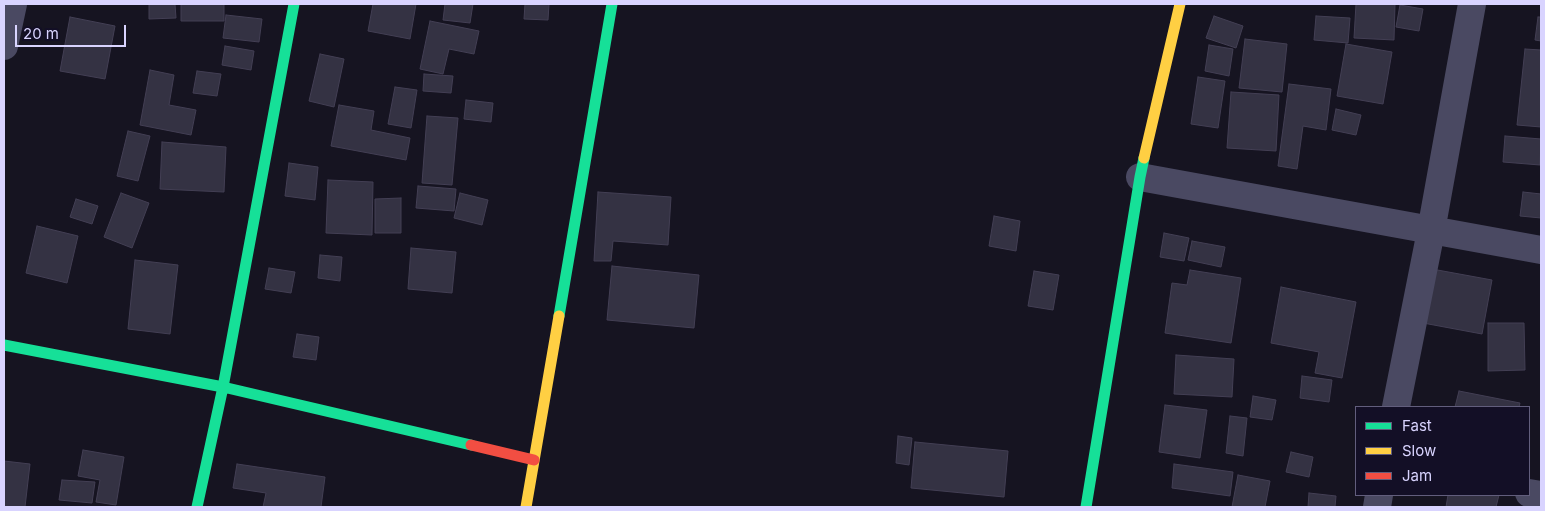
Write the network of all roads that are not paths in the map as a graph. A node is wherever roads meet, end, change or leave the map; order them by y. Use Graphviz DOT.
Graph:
graph roads {
  1 [pos="13,4"];
  2 [pos="294,4"];
  3 [pos="612,4"];
  4 [pos="1180,4"];
  5 [pos="1472,4"];
  6 [pos="4,46"];
  7 [pos="1140,177"];
  8 [pos="1431,231"];
  9 [pos="1541,250"];
  10 [pos="4,345"];
  11 [pos="223,387"];
  12 [pos="1396,406"];
  13 [pos="534,460"];
  14 [pos="198,507"];
  15 [pos="526,507"];
  16 [pos="1086,507"];
  1 -- 6 [label="street"];
  2 -- 11 [label="street"];
  3 -- 13 [label="street"];
  4 -- 7 [label="street"];
  5 -- 8 [label="street"];
  7 -- 8 [label="street"];
  7 -- 16 [label="street"];
  8 -- 9 [label="street"];
  8 -- 12 [label="street"];
  10 -- 11 [label="street"];
  11 -- 13 [label="street"];
  11 -- 14 [label="street"];
  13 -- 15 [label="street"];
}
